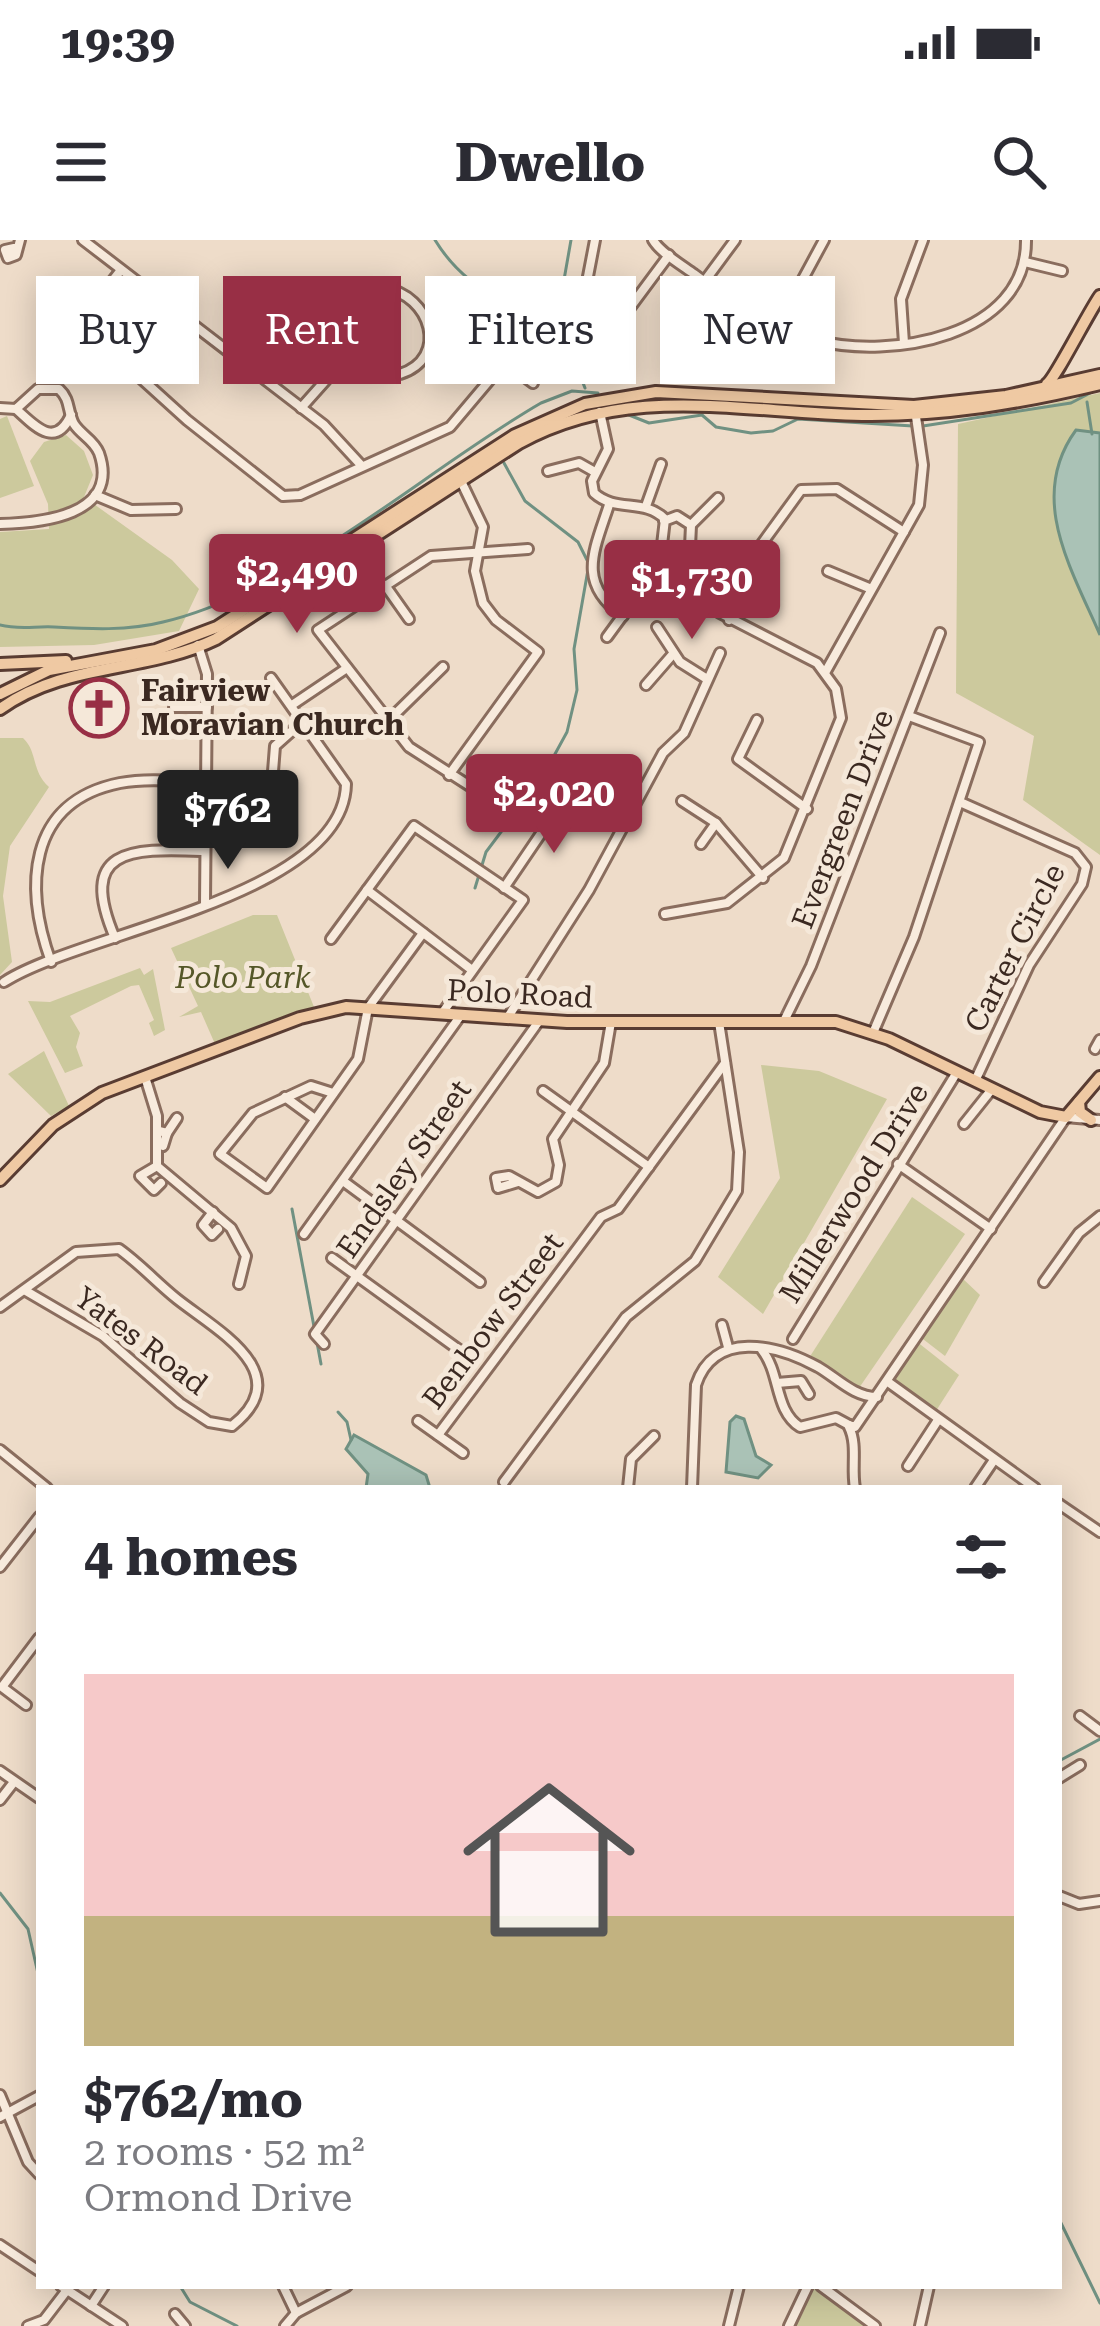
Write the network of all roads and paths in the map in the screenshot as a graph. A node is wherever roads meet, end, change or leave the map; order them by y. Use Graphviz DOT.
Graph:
graph roads {
  1 [pos="83,240"];
  2 [pos="595,240"];
  3 [pos="653,240"];
  4 [pos="735,240"];
  5 [pos="824,240"];
  6 [pos="923,240"];
  7 [pos="1027,240"];
  8 [pos="669,255"];
  9 [pos="1025,262"];
  10 [pos="121,271"];
  11 [pos="1062,271"];
  12 [pos="696,276"];
  13 [pos="708,276"];
  14 [pos="805,276"];
  15 [pos="401,295"];
  16 [pos="1100,300"];
  17 [pos="835,343"];
  18 [pos="904,343"];
  19 [pos="401,374"];
  20 [pos="1085,379"];
  21 [pos="1100,380"];
  22 [pos="322,384"];
  23 [pos="486,384"];
  24 [pos="1038,389"];
  25 [pos="598,406"];
  26 [pos="0,407"];
  27 [pos="301,408"];
  28 [pos="16,409"];
  29 [pos="915,410"];
  30 [pos="71,415"];
  31 [pos="360,464"];
  32 [pos="661,464"];
  33 [pos="548,471"];
  34 [pos="595,472"];
  35 [pos="459,478"];
  36 [pos="95,495"];
  37 [pos="718,498"];
  38 [pos="609,505"];
  39 [pos="646,506"];
  40 [pos="176,509"];
  41 [pos="664,521"];
  42 [pos="0,524"];
  43 [pos="692,526"];
  44 [pos="904,532"];
  45 [pos="528,549"];
  46 [pos="479,552"];
  47 [pos="828,571"];
  48 [pos="385,585"];
  49 [pos="869,588"];
  50 [pos="638,596"];
  51 [pos="720,613"];
  52 [pos="623,616"];
  53 [pos="409,619"];
  54 [pos="729,620"];
  55 [pos="657,627"];
  56 [pos="940,633"];
  57 [pos="607,638"];
  58 [pos="197,642"];
  59 [pos="720,653"];
  60 [pos="673,654"];
  61 [pos="94,660"];
  62 [pos="0,664"];
  63 [pos="443,667"];
  64 [pos="347,668"];
  65 [pos="826,671"];
  66 [pos="271,678"];
  67 [pos="706,679"];
  68 [pos="646,685"];
  69 [pos="0,694"];
  70 [pos="292,705"];
  71 [pos="174,707"];
  72 [pos="207,707"];
  73 [pos="0,709"];
  74 [pos="909,716"];
  75 [pos="757,720"];
  76 [pos="388,721"];
  77 [pos="302,722"];
  78 [pos="449,776"];
  79 [pos="204,782"];
  80 [pos="487,796"];
  81 [pos="271,797"];
  82 [pos="682,801"];
  83 [pos="960,802"];
  84 [pos="561,804"];
  85 [pos="808,809"];
  86 [pos="716,823"];
  87 [pos="701,844"];
  88 [pos="202,850"];
  89 [pos="763,878"];
  90 [pos="504,888"];
  91 [pos="367,890"];
  92 [pos="205,904"];
  93 [pos="665,914"];
  94 [pos="423,933"];
  95 [pos="115,938"];
  96 [pos="331,939"];
  97 [pos="51,962"];
  98 [pos="472,970"];
  99 [pos="4,982"];
  100 [pos="368,1008"];
  101 [pos="442,1014"];
  102 [pos="461,1015"];
  103 [pos="507,1018"];
  104 [pos="785,1019"];
  105 [pos="538,1021"];
  106 [pos="718,1021"];
  107 [pos="611,1022"];
  108 [pos="872,1033"];
  109 [pos="724,1063"];
  110 [pos="957,1072"];
  111 [pos="145,1077"];
  112 [pos="1100,1077"];
  113 [pos="975,1081"];
  114 [pos="992,1089"];
  115 [pos="543,1091"];
  116 [pos="333,1093"];
  117 [pos="285,1097"];
  118 [pos="1080,1099"];
  119 [pos="571,1111"];
  120 [pos="1066,1117"];
  121 [pos="177,1118"];
  122 [pos="314,1119"];
  123 [pos="1096,1120"];
  124 [pos="964,1124"];
  125 [pos="163,1132"];
  126 [pos="163,1146"];
  127 [pos="898,1164"];
  128 [pos="157,1166"];
  129 [pos="649,1167"];
  130 [pos="0,1180"];
  131 [pos="343,1181"];
  132 [pos="518,1182"];
  133 [pos="160,1183"];
  134 [pos="213,1212"];
  135 [pos="1100,1216"];
  136 [pos="397,1221"];
  137 [pos="218,1229"];
  138 [pos="992,1229"];
  139 [pos="304,1234"];
  140 [pos="332,1258"];
  141 [pos="357,1276"];
  142 [pos="480,1282"];
  143 [pos="1044,1282"];
  144 [pos="239,1284"];
  145 [pos="26,1291"];
  146 [pos="0,1307"];
  147 [pos="722,1325"];
  148 [pos="793,1339"];
  149 [pos="324,1344"];
  150 [pos="728,1347"];
  151 [pos="761,1350"];
  152 [pos="462,1352"];
  153 [pos="776,1378"];
  154 [pos="888,1382"];
  155 [pos="809,1394"];
  156 [pos="877,1396"];
  157 [pos="938,1420"];
  158 [pos="418,1421"];
  159 [pos="849,1426"];
  160 [pos="438,1435"];
  161 [pos="654,1436"];
  162 [pos="0,1450"];
  163 [pos="463,1453"];
  164 [pos="994,1460"];
  165 [pos="908,1466"];
  166 [pos="504,1482"];
  167 [pos="42,1485"];
  168 [pos="628,1485"];
  169 [pos="692,1485"];
  170 [pos="855,1485"];
  171 [pos="977,1485"];
  172 [pos="1031,1485"];
  173 [pos="1062,1506"];
  174 [pos="36,1521"];
  175 [pos="1100,1532"];
  176 [pos="0,1568"];
  177 [pos="36,1642"];
  178 [pos="26,1705"];
  179 [pos="1080,1716"];
  180 [pos="1100,1731"];
  181 [pos="1080,1765"];
  182 [pos="0,1772"];
  183 [pos="1062,1776"];
  184 [pos="14,1782"];
  185 [pos="36,1796"];
  186 [pos="0,1800"];
  187 [pos="1062,1897"];
  188 [pos="1100,1901"];
  189 [pos="0,2095"];
  190 [pos="36,2098"];
  191 [pos="4,2115"];
  192 [pos="36,2171"];
  193 [pos="0,2245"];
  194 [pos="36,2269"];
  195 [pos="63,2289"];
  196 [pos="66,2289"];
  197 [pos="102,2289"];
  198 [pos="284,2289"];
  199 [pos="342,2289"];
  200 [pos="738,2289"];
  201 [pos="807,2289"];
  202 [pos="825,2289"];
  203 [pos="928,2289"];
  204 [pos="91,2306"];
  205 [pos="175,2314"];
  206 [pos="296,2314"];
  207 [pos="871,2325"];
  208 [pos="28,2326"];
  209 [pos="122,2326"];
  210 [pos="184,2326"];
  211 [pos="285,2326"];
  212 [pos="729,2326"];
  213 [pos="789,2326"];
  214 [pos="920,2326"];
  1 -- 10 [label="street"];
  2 -- 8 [label="street"];
  3 -- 8 [label="street"];
  4 -- 13 [label="street"];
  5 -- 14 [label="street"];
  6 -- 18 [label="street"];
  7 -- 9 [label="street"];
  8 -- 12 [label="street"];
  9 -- 11 [label="street"];
  9 -- 18 [label="street"];
  10 -- 27 [label="street"];
  10 -- 31 [label="street"];
  15 -- 19 [label="street"];
  16 -- 20 [label="main road"];
  16 -- 24 [label="main road"];
  17 -- 18 [label="street"];
  20 -- 21 [label="main road"];
  20 -- 24 [label="main road"];
  21 -- 29 [label="main road"];
  22 -- 27 [label="street"];
  23 -- 31 [label="street"];
  24 -- 29 [label="main road"];
  25 -- 29 [label="main road"];
  25 -- 34 [label="street"];
  25 -- 35 [label="main road"];
  26 -- 28 [label="street"];
  27 -- 31 [label="street"];
  28 -- 30 [label="street"];
  28 -- 30 [label="street"];
  29 -- 44 [label="street"];
  30 -- 36 [label="street"];
  32 -- 39 [label="street"];
  33 -- 34 [label="street"];
  34 -- 38 [label="street"];
  35 -- 46 [label="street"];
  35 -- 58 [label="main road"];
  36 -- 40 [label="street"];
  36 -- 42 [label="street"];
  37 -- 43 [label="street"];
  38 -- 39 [label="street"];
  38 -- 52 [label="street"];
  39 -- 41 [label="street"];
  41 -- 43 [label="street"];
  41 -- 43 [label="street"];
  44 -- 49 [label="street"];
  44 -- 54 [label="street"];
  45 -- 46 [label="street"];
  46 -- 48 [label="street"];
  46 -- 78 [label="street"];
  47 -- 49 [label="street"];
  48 -- 53 [label="street"];
  48 -- 64 [label="street"];
  49 -- 65 [label="street"];
  50 -- 52 [label="street"];
  51 -- 54 [label="street"];
  52 -- 57 [label="street"];
  54 -- 65 [label="street"];
  55 -- 60 [label="street"];
  56 -- 74 [label="street, Evergreen Drive"];
  58 -- 61 [label="main road"];
  58 -- 72 [label="street"];
  58 -- 73 [label="main road"];
  59 -- 67 [label="street"];
  60 -- 67 [label="street"];
  60 -- 68 [label="street"];
  61 -- 62 [label="main road"];
  61 -- 69 [label="main road"];
  63 -- 76 [label="street"];
  64 -- 70 [label="street"];
  64 -- 76 [label="street"];
  65 -- 85 [label="street"];
  66 -- 70 [label="street"];
  67 -- 103 [label="street"];
  70 -- 77 [label="street"];
  71 -- 72 [label="street"];
  72 -- 79 [label="street"];
  74 -- 83 [label="street"];
  74 -- 104 [label="street, Evergreen Drive"];
  75 -- 85 [label="street"];
  76 -- 78 [label="street"];
  77 -- 81 [label="street"];
  77 -- 92 [label="street"];
  78 -- 80 [label="street"];
  79 -- 88 [label="street"];
  79 -- 97 [label="street"];
  82 -- 86 [label="street"];
  83 -- 108 [label="street"];
  83 -- 113 [label="street, Carter Circle"];
  84 -- 90 [label="street"];
  85 -- 89 [label="street"];
  86 -- 87 [label="street"];
  86 -- 89 [label="street"];
  88 -- 92 [label="street"];
  88 -- 95 [label="street"];
  89 -- 93 [label="street"];
  90 -- 91 [label="street"];
  90 -- 98 [label="street"];
  91 -- 94 [label="street"];
  91 -- 96 [label="street"];
  92 -- 95 [label="street"];
  94 -- 98 [label="street"];
  94 -- 100 [label="street"];
  95 -- 97 [label="street"];
  97 -- 99 [label="street"];
  98 -- 101 [label="street"];
  100 -- 101 [label="main road, Polo Road"];
  100 -- 111 [label="main road, Polo Road"];
  100 -- 116 [label="street"];
  101 -- 102 [label="main road, Polo Road"];
  102 -- 103 [label="main road, Polo Road"];
  102 -- 131 [label="street"];
  103 -- 105 [label="main road, Polo Road"];
  104 -- 106 [label="main road, Polo Road"];
  104 -- 108 [label="main road, Polo Road"];
  105 -- 107 [label="main road, Polo Road"];
  105 -- 136 [label="street, Endsley Street"];
  106 -- 107 [label="main road, Polo Road"];
  106 -- 109 [label="street"];
  107 -- 119 [label="street"];
  108 -- 110 [label="main road, Polo Road"];
  109 -- 129 [label="street, Benbow Street"];
  109 -- 166 [label="street"];
  110 -- 113 [label="main road, Polo Road"];
  110 -- 127 [label="street, Millerwood Drive"];
  111 -- 125 [label="street"];
  111 -- 130 [label="main road, Polo Road"];
  112 -- 118 [label="main road"];
  113 -- 114 [label="main road, Polo Road"];
  114 -- 120 [label="main road, Polo Road"];
  114 -- 124 [label="street"];
  115 -- 119 [label="street"];
  116 -- 117 [label="street"];
  116 -- 122 [label="street"];
  117 -- 122 [label="street"];
  117 -- 122 [label="street"];
  118 -- 120 [label="main road"];
  118 -- 123 [label="main road"];
  119 -- 129 [label="street"];
  119 -- 132 [label="street"];
  120 -- 123 [label="street"];
  120 -- 138 [label="street"];
  121 -- 125 [label="street"];
  125 -- 126 [label="street"];
  125 -- 128 [label="street"];
  127 -- 138 [label="street"];
  127 -- 148 [label="street, Millerwood Drive"];
  128 -- 133 [label="street"];
  128 -- 134 [label="street"];
  129 -- 160 [label="street, Benbow Street"];
  131 -- 136 [label="street"];
  131 -- 139 [label="street"];
  134 -- 137 [label="street"];
  134 -- 144 [label="street"];
  135 -- 143 [label="street"];
  136 -- 141 [label="street, Endsley Street"];
  136 -- 142 [label="street"];
  138 -- 154 [label="street"];
  140 -- 141 [label="street"];
  141 -- 149 [label="street, Endsley Street"];
  141 -- 152 [label="street"];
  145 -- 145 [label="street, Yates Road"];
  145 -- 146 [label="street"];
  147 -- 150 [label="street"];
  150 -- 151 [label="street"];
  150 -- 169 [label="street"];
  151 -- 153 [label="street"];
  151 -- 156 [label="street"];
  153 -- 155 [label="street"];
  153 -- 159 [label="street"];
  154 -- 156 [label="street"];
  154 -- 157 [label="street"];
  156 -- 159 [label="street"];
  157 -- 164 [label="street"];
  157 -- 165 [label="street"];
  158 -- 160 [label="street"];
  159 -- 170 [label="street"];
  160 -- 163 [label="street"];
  161 -- 168 [label="street"];
  162 -- 167 [label="street"];
  164 -- 171 [label="street"];
  164 -- 172 [label="street"];
  173 -- 175 [label="street"];
  174 -- 176 [label="street"];
  177 -- 178 [label="street"];
  179 -- 180 [label="street"];
  181 -- 183 [label="street"];
  182 -- 184 [label="street"];
  184 -- 185 [label="street"];
  184 -- 186 [label="street"];
  187 -- 188 [label="street"];
  189 -- 191 [label="street"];
  190 -- 191 [label="street"];
  191 -- 192 [label="street"];
  193 -- 194 [label="street"];
  195 -- 208 [label="street"];
  196 -- 204 [label="street"];
  197 -- 204 [label="street"];
  198 -- 206 [label="street"];
  199 -- 206 [label="street"];
  200 -- 212 [label="street"];
  201 -- 213 [label="street"];
  202 -- 207 [label="street"];
  203 -- 214 [label="street"];
  204 -- 209 [label="street"];
  205 -- 210 [label="street"];
  206 -- 211 [label="street"];
}
